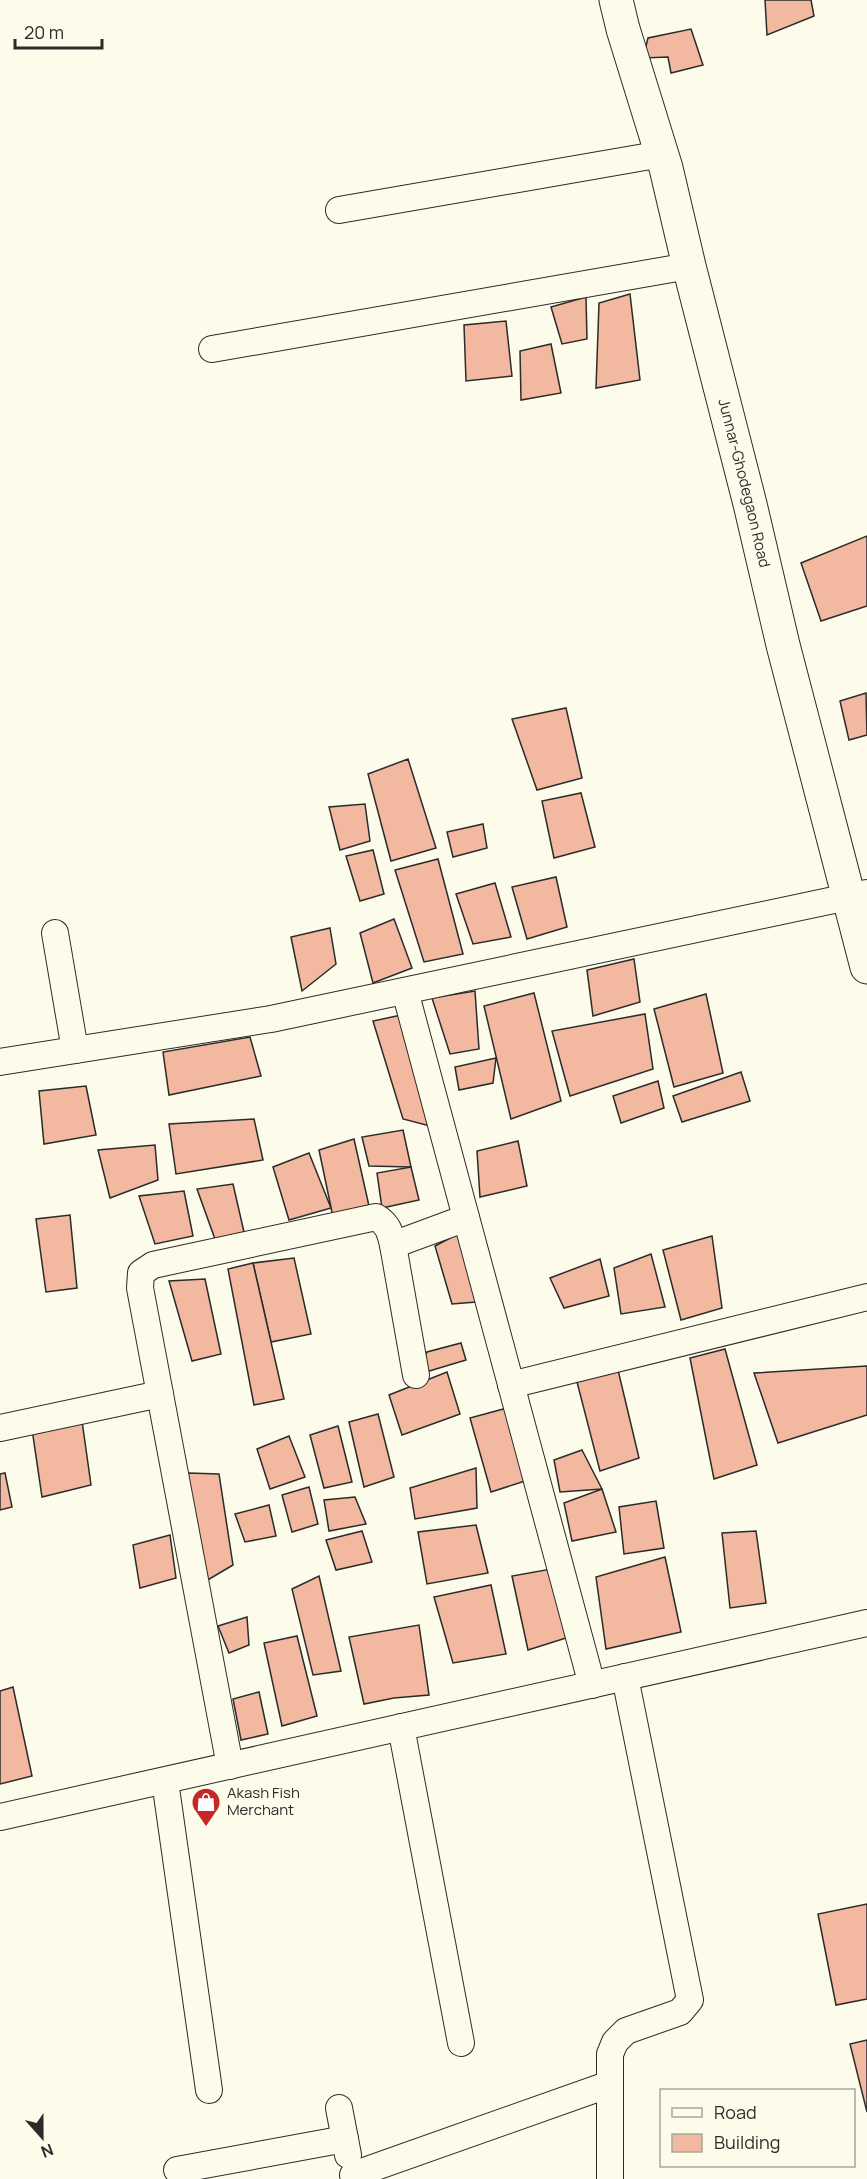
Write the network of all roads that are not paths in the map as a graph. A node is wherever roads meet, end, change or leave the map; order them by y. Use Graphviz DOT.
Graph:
graph roads {
  1 [pos="616,0"];
  2 [pos="662,154"];
  3 [pos="339,210"];
  4 [pos="689,266"];
  5 [pos="212,349"];
  6 [pos="858,895"];
  7 [pos="55,933"];
  8 [pos="867,967"];
  9 [pos="405,991"];
  10 [pos="75,1050"];
  11 [pos="0,1062"];
  12 [pos="466,1218"];
  13 [pos="393,1245"];
  14 [pos="867,1297"];
  15 [pos="416,1375"];
  16 [pos="511,1385"];
  17 [pos="160,1394"];
  18 [pos="0,1428"];
  19 [pos="867,1623"];
  20 [pos="624,1677"];
  21 [pos="592,1685"];
  22 [pos="401,1727"];
  23 [pos="230,1766"];
  24 [pos="165,1781"];
  25 [pos="0,1817"];
  26 [pos="461,2043"];
  27 [pos="610,2084"];
  28 [pos="209,2090"];
  29 [pos="339,2108"];
  30 [pos="345,2139"];
  31 [pos="177,2170"];
  32 [pos="353,2177"];
  33 [pos="610,2179"];
  1 -- 2 [label="main road, Junnar-Ghodegaon Road"];
  2 -- 3 [label="street"];
  2 -- 4 [label="main road, Junnar-Ghodegaon Road"];
  4 -- 5 [label="street"];
  4 -- 6 [label="main road, Junnar-Ghodegaon Road"];
  6 -- 8 [label="main road, Junnar-Ghodegaon Road"];
  6 -- 9 [label="street"];
  7 -- 10 [label="street"];
  9 -- 10 [label="street"];
  9 -- 12 [label="street"];
  10 -- 11 [label="street"];
  12 -- 13 [label="street"];
  12 -- 16 [label="street"];
  13 -- 15 [label="street"];
  13 -- 17 [label="street"];
  14 -- 16 [label="street"];
  16 -- 21 [label="street"];
  17 -- 18 [label="street"];
  17 -- 23 [label="street"];
  19 -- 20 [label="street"];
  20 -- 21 [label="street"];
  20 -- 27 [label="street"];
  21 -- 22 [label="street"];
  22 -- 23 [label="street"];
  22 -- 26 [label="street"];
  23 -- 24 [label="street"];
  24 -- 25 [label="street"];
  24 -- 28 [label="street"];
  27 -- 32 [label="street"];
  27 -- 33 [label="street"];
  29 -- 30 [label="street"];
  30 -- 31 [label="street"];
  30 -- 32 [label="street"];
}
